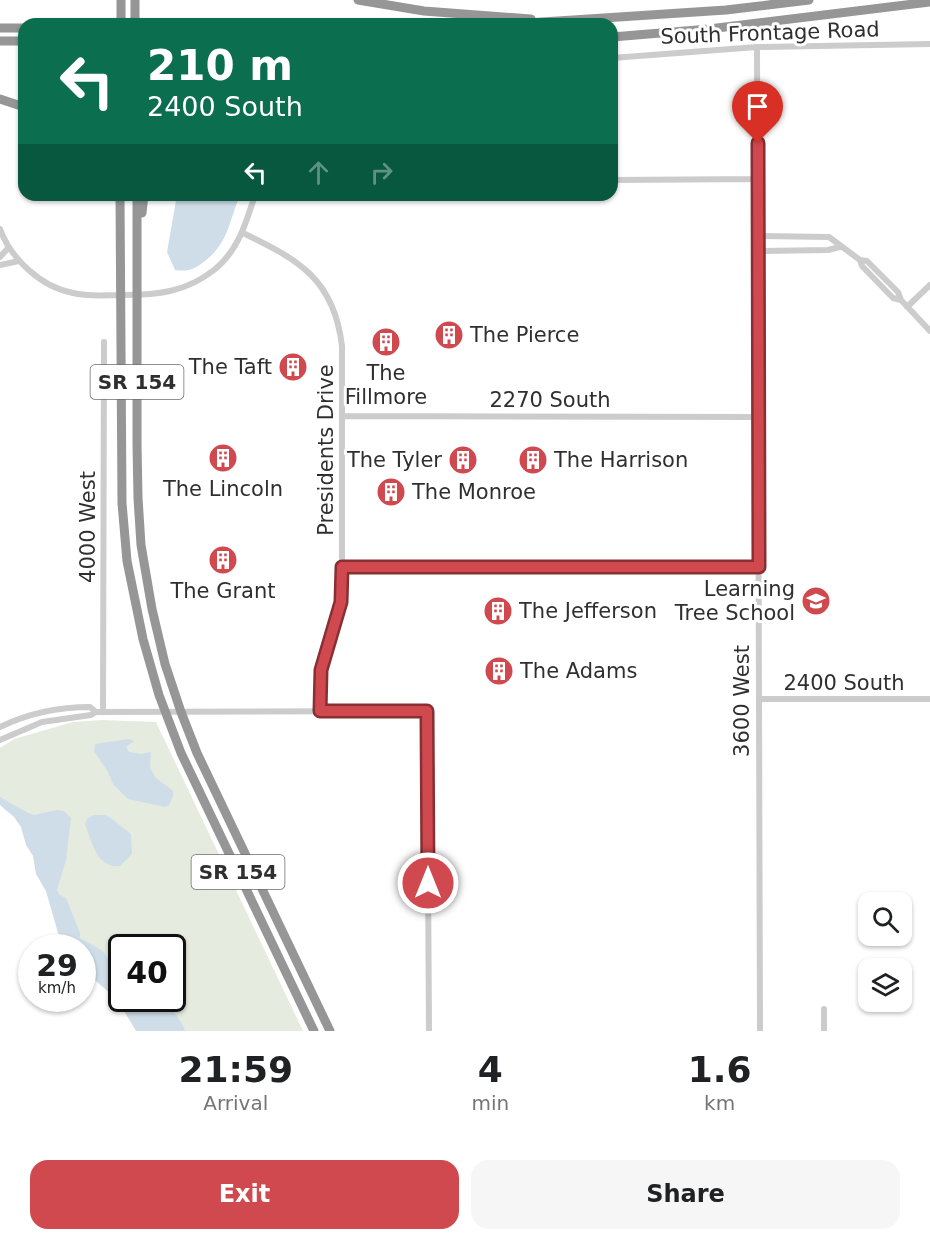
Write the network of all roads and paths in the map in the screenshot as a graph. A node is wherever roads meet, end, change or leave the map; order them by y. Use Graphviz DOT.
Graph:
graph roads {
  1 [pos="358,0"];
  2 [pos="809,0"];
  3 [pos="121,1"];
  4 [pos="135,1"];
  5 [pos="930,2"];
  6 [pos="121,18"];
  7 [pos="135,18"];
  8 [pos="529,18"];
  9 [pos="612,18"];
  10 [pos="0,28"];
  11 [pos="18,28"];
  12 [pos="618,37"];
  13 [pos="0,41"];
  14 [pos="18,41"];
  15 [pos="930,44"];
  16 [pos="758,47"];
  17 [pos="618,58"];
  18 [pos="0,99"];
  19 [pos="18,104"];
  20 [pos="758,179"];
  21 [pos="618,180"];
  22 [pos="120,201"];
  23 [pos="137,201"];
  24 [pos="144,201"];
  25 [pos="253,201"];
  26 [pos="0,229"];
  27 [pos="243,233"];
  28 [pos="758,236"];
  29 [pos="9,247"];
  30 [pos="840,247"];
  31 [pos="758,251"];
  32 [pos="0,257"];
  33 [pos="19,261"];
  34 [pos="0,265"];
  35 [pos="138,272"];
  36 [pos="930,285"];
  37 [pos="120,295"];
  38 [pos="138,295"];
  39 [pos="907,308"];
  40 [pos="930,331"];
  41 [pos="104,342"];
  42 [pos="342,417"];
  43 [pos="758,417"];
  44 [pos="342,567"];
  45 [pos="759,567"];
  46 [pos="759,699"];
  47 [pos="930,699"];
  48 [pos="320,711"];
  49 [pos="100,712"];
  50 [pos="165,712"];
  51 [pos="181,712"];
  52 [pos="0,727"];
  53 [pos="0,740"];
  54 [pos="824,1010"];
  55 [pos="314,1031"];
  56 [pos="330,1031"];
  57 [pos="429,1031"];
  58 [pos="759,1031"];
  59 [pos="824,1031"];
  1 -- 8 [label="highway"];
  2 -- 9 [label="highway"];
  3 -- 6 [label="highway"];
  4 -- 7 [label="highway"];
  5 -- 12 [label="highway"];
  10 -- 11 [label="highway"];
  13 -- 14 [label="highway"];
  15 -- 16 [label="street, South Frontage Road"];
  16 -- 17 [label="street, South Frontage Road"];
  16 -- 20 [label="street, 3600 West"];
  18 -- 19 [label="highway"];
  20 -- 21 [label="street"];
  20 -- 28 [label="street, 3600 West"];
  22 -- 37 [label="highway, SR 154"];
  23 -- 35 [label="highway, SR 154"];
  24 -- 35 [label="highway"];
  25 -- 27 [label="street"];
  26 -- 29 [label="street"];
  27 -- 38 [label="street"];
  27 -- 42 [label="street, Presidents Drive"];
  28 -- 30 [label="street"];
  28 -- 31 [label="street, 3600 West"];
  29 -- 32 [label="street"];
  29 -- 33 [label="street"];
  30 -- 31 [label="street"];
  30 -- 39 [label="street"];
  31 -- 43 [label="street, 3600 West"];
  33 -- 34 [label="street"];
  33 -- 37 [label="street"];
  35 -- 38 [label="highway, SR 154"];
  36 -- 39 [label="street"];
  37 -- 38 [label="street"];
  37 -- 50 [label="highway, SR 154"];
  38 -- 51 [label="highway, SR 154"];
  39 -- 40 [label="street"];
  41 -- 49 [label="street, 4000 West"];
  42 -- 43 [label="street, 2270 South"];
  42 -- 44 [label="street, Presidents Drive"];
  43 -- 45 [label="street, 3600 West"];
  44 -- 45 [label="street"];
  44 -- 48 [label="street, Presidents Drive"];
  45 -- 46 [label="street, 3600 West"];
  46 -- 47 [label="street, 2400 South"];
  46 -- 58 [label="street, 3600 West"];
  48 -- 51 [label="street"];
  48 -- 57 [label="street"];
  49 -- 50 [label="street"];
  49 -- 52 [label="street"];
  49 -- 53 [label="street"];
  50 -- 51 [label="street"];
  50 -- 55 [label="highway, SR 154"];
  51 -- 56 [label="highway, SR 154"];
  54 -- 59 [label="street"];
}
